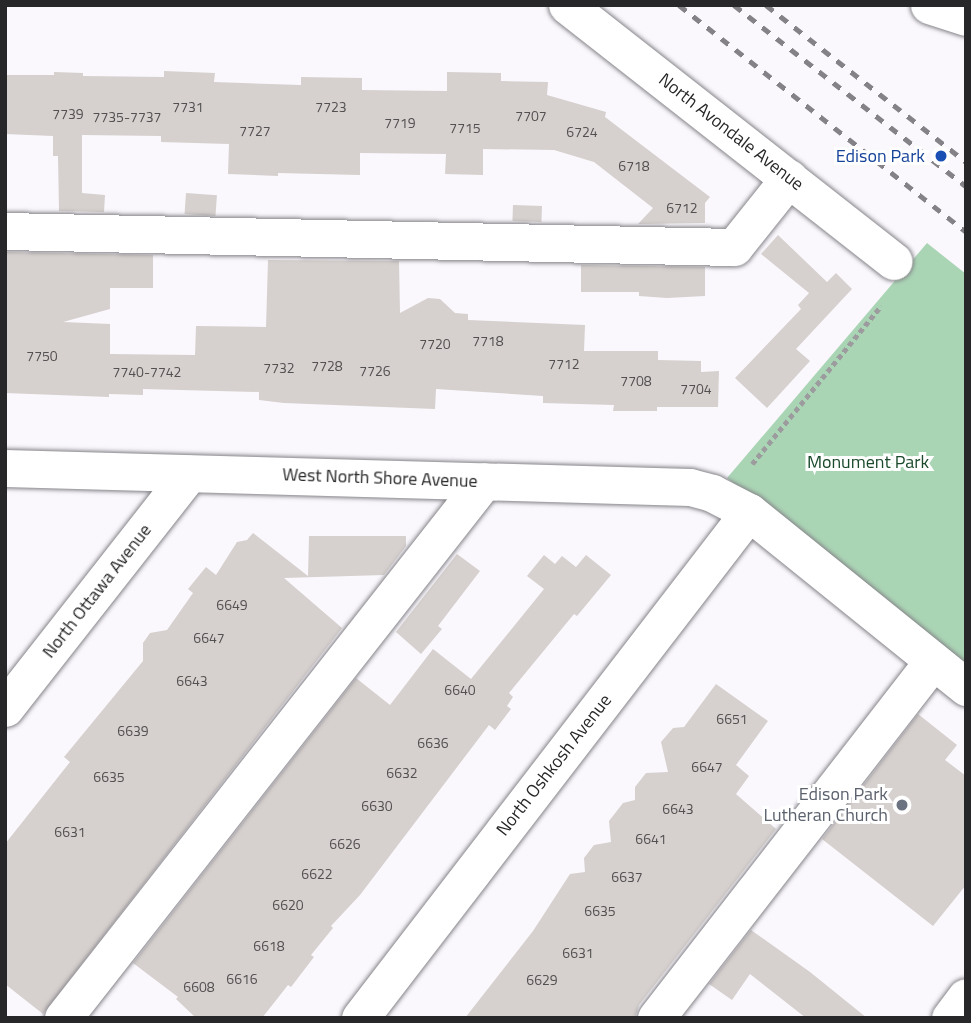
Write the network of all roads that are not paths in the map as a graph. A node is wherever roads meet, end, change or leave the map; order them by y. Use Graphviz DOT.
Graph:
graph roads {
  1 [pos="567,5"];
  2 [pos="929,5"];
  3 [pos="966,17"];
  4 [pos="789,178"];
  5 [pos="5,230"];
  6 [pos="892,261"];
  7 [pos="5,468"];
  8 [pos="189,473"];
  9 [pos="484,481"];
  10 [pos="749,512"];
  11 [pos="933,661"];
  12 [pos="966,687"];
  13 [pos="5,708"];
  14 [pos="966,997"];
  15 [pos="63,1018"];
  16 [pos="360,1018"];
  17 [pos="656,1018"];
  18 [pos="950,1018"];
  1 -- 4 [label="street, North Avondale Avenue"];
  2 -- 3 [label="street"];
  4 -- 5 [label="street"];
  4 -- 6 [label="street, North Avondale Avenue"];
  7 -- 8 [label="street, West North Shore Avenue"];
  8 -- 9 [label="street, West North Shore Avenue"];
  8 -- 13 [label="street, North Ottawa Avenue"];
  9 -- 10 [label="street, West North Shore Avenue"];
  9 -- 15 [label="street"];
  10 -- 11 [label="street"];
  10 -- 16 [label="street, North Oshkosh Avenue"];
  11 -- 12 [label="street"];
  11 -- 17 [label="street"];
  14 -- 18 [label="street"];
}
